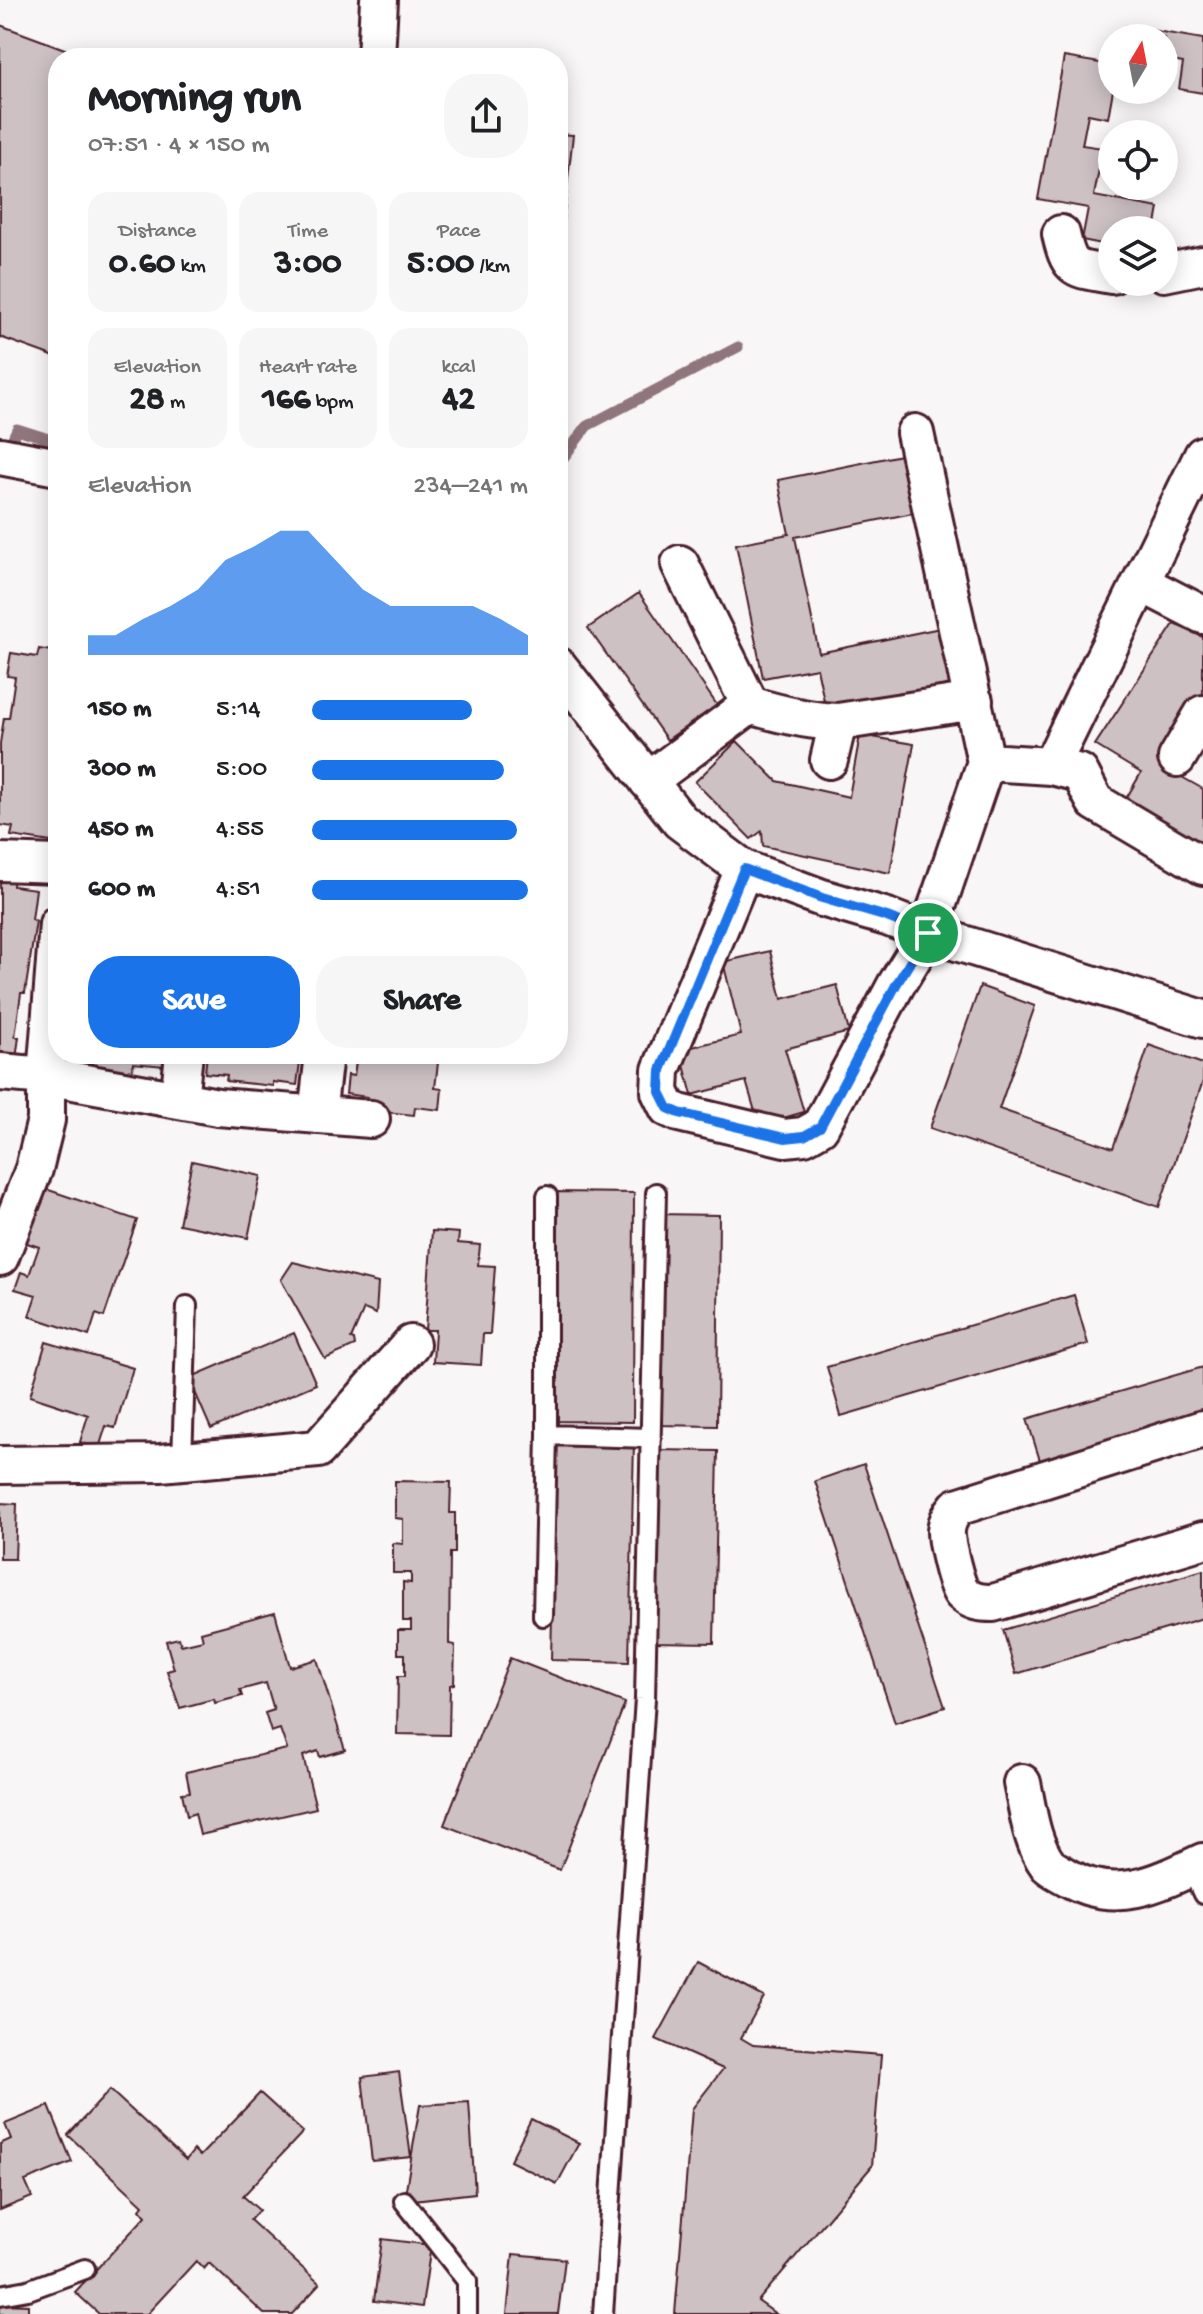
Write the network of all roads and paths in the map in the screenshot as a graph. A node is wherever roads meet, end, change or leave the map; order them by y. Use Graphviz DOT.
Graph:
graph roads {
  1 [pos="379,0"];
  2 [pos="377,48"];
  3 [pos="1061,234"];
  4 [pos="1203,265"];
  5 [pos="1178,270"];
  6 [pos="1098,273"];
  7 [pos="915,433"];
  8 [pos="1203,455"];
  9 [pos="11,458"];
  10 [pos="48,465"];
  11 [pos="1194,497"];
  12 [pos="680,564"];
  13 [pos="1141,583"];
  14 [pos="1203,615"];
  15 [pos="568,679"];
  16 [pos="974,701"];
  17 [pos="750,705"];
  18 [pos="1203,714"];
  19 [pos="838,722"];
  20 [pos="1177,758"];
  21 [pos="829,760"];
  22 [pos="986,762"];
  23 [pos="1051,766"];
  24 [pos="648,781"];
  25 [pos="0,862"];
  26 [pos="48,864"];
  27 [pos="1203,866"];
  28 [pos="744,869"];
  29 [pos="928,933"];
  30 [pos="1203,1019"];
  31 [pos="48,1051"];
  32 [pos="183,1064"];
  33 [pos="323,1064"];
  34 [pos="0,1072"];
  35 [pos="46,1076"];
  36 [pos="179,1099"];
  37 [pos="317,1115"];
  38 [pos="371,1119"];
  39 [pos="656,1193"];
  40 [pos="547,1196"];
  41 [pos="0,1257"];
  42 [pos="187,1306"];
  43 [pos="411,1344"];
  44 [pos="1203,1429"];
  45 [pos="547,1435"];
  46 [pos="651,1438"];
  47 [pos="182,1461"];
  48 [pos="0,1465"];
  49 [pos="1203,1540"];
  50 [pos="543,1616"];
  51 [pos="1022,1783"];
  52 [pos="1199,1875"];
  53 [pos="404,2201"];
  54 [pos="85,2269"];
  55 [pos="0,2295"];
  56 [pos="467,2314"];
  57 [pos="603,2314"];
  1 -- 2 [label="street"];
  3 -- 6 [label="street"];
  4 -- 5 [label="street"];
  7 -- 16 [label="street"];
  8 -- 11 [label="street"];
  9 -- 10 [label="street"];
  11 -- 13 [label="street"];
  12 -- 17 [label="street"];
  13 -- 14 [label="street"];
  13 -- 23 [label="street"];
  15 -- 24 [label="street"];
  16 -- 19 [label="street"];
  16 -- 22 [label="street"];
  17 -- 19 [label="street"];
  17 -- 24 [label="street"];
  18 -- 20 [label="street"];
  19 -- 21 [label="street"];
  22 -- 23 [label="street"];
  22 -- 29 [label="street"];
  23 -- 27 [label="street"];
  24 -- 28 [label="street"];
  25 -- 26 [label="street"];
  28 -- 29 [label="street"];
  28 -- 29 [label="street"];
  29 -- 30 [label="street"];
  31 -- 35 [label="street"];
  32 -- 36 [label="street"];
  33 -- 37 [label="street"];
  34 -- 35 [label="street"];
  35 -- 36 [label="street"];
  35 -- 41 [label="street"];
  36 -- 37 [label="street"];
  37 -- 38 [label="street"];
  39 -- 46 [label="lane"];
  40 -- 45 [label="lane"];
  42 -- 47 [label="lane"];
  43 -- 47 [label="street"];
  44 -- 49 [label="street"];
  45 -- 46 [label="lane"];
  45 -- 50 [label="lane"];
  46 -- 57 [label="lane"];
  47 -- 48 [label="street"];
  51 -- 52 [label="street"];
  53 -- 56 [label="lane"];
  54 -- 55 [label="lane"];
}
